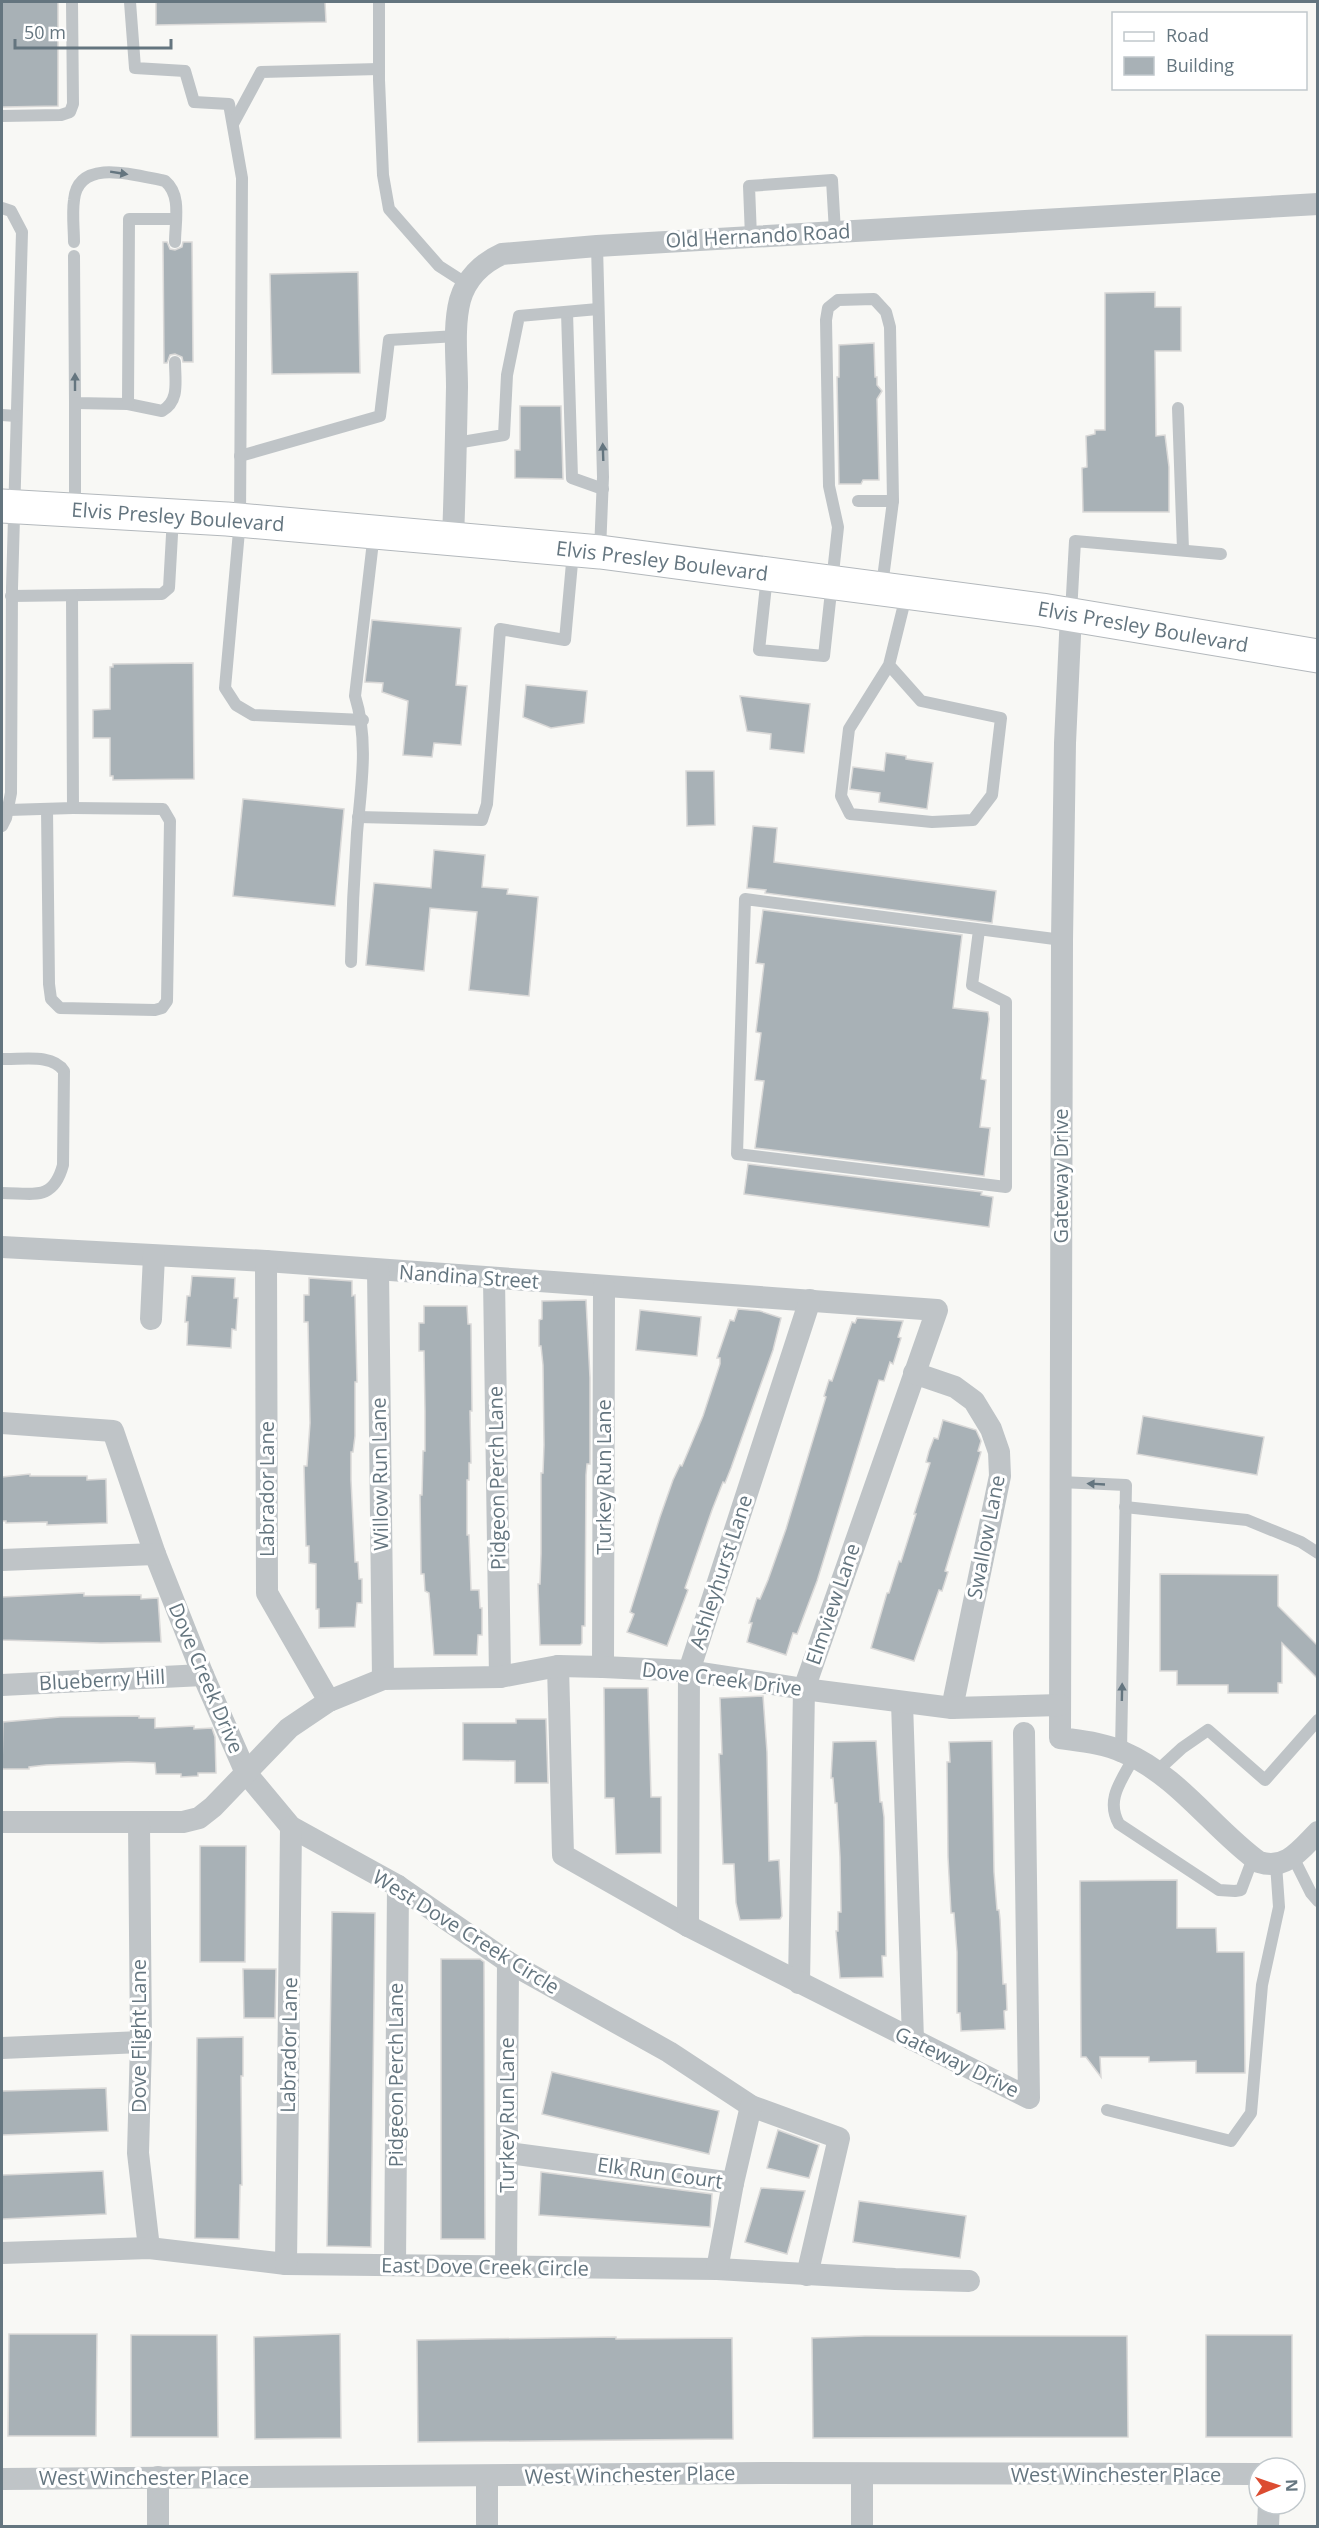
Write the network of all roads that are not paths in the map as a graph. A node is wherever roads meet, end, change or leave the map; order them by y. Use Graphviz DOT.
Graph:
graph roads {
  1 [pos="72,2"];
  2 [pos="130,2"];
  3 [pos="379,2"];
  4 [pos="379,69"];
  5 [pos="2,116"];
  6 [pos="233,124"];
  7 [pos="1317,204"];
  8 [pos="2,208"];
  9 [pos="175,219"];
  10 [pos="835,232"];
  11 [pos="752,237"];
  12 [pos="74,242"];
  13 [pos="175,242"];
  14 [pos="597,246"];
  15 [pos="74,256"];
  16 [pos="467,284"];
  17 [pos="567,312"];
  18 [pos="599,314"];
  19 [pos="457,336"];
  20 [pos="175,363"];
  21 [pos="75,403"];
  22 [pos="128,404"];
  23 [pos="1178,408"];
  24 [pos="2,415"];
  25 [pos="16,416"];
  26 [pos="456,443"];
  27 [pos="240,456"];
  28 [pos="603,489"];
  29 [pos="858,501"];
  30 [pos="893,501"];
  31 [pos="7,506"];
  32 [pos="75,510"];
  33 [pos="174,516"];
  34 [pos="240,520"];
  35 [pos="374,531"];
  36 [pos="453,538"];
  37 [pos="1183,550"];
  38 [pos="586,551"];
  39 [pos="1221,554"];
  40 [pos="767,573"];
  41 [pos="832,582"];
  42 [pos="895,589"];
  43 [pos="8,591"];
  44 [pos="72,596"];
  45 [pos="1071,614"];
  46 [pos="1317,656"];
  47 [pos="889,665"];
  48 [pos="363,720"];
  49 [pos="73,808"];
  50 [pos="47,809"];
  51 [pos="8,810"];
  52 [pos="358,817"];
  53 [pos="2,826"];
  54 [pos="979,930"];
  55 [pos="1062,940"];
  56 [pos="351,962"];
  57 [pos="2,1059"];
  58 [pos="2,1193"];
  59 [pos="2,1247"];
  60 [pos="154,1256"];
  61 [pos="266,1261"];
  62 [pos="378,1270"];
  63 [pos="494,1279"];
  64 [pos="604,1287"];
  65 [pos="810,1300"];
  66 [pos="937,1310"];
  67 [pos="151,1319"];
  68 [pos="914,1373"];
  69 [pos="2,1423"];
  70 [pos="1060,1482"];
  71 [pos="1125,1507"];
  72 [pos="1317,1553"];
  73 [pos="155,1554"];
  74 [pos="2,1560"];
  75 [pos="558,1666"];
  76 [pos="603,1667"];
  77 [pos="689,1671"];
  78 [pos="203,1676"];
  79 [pos="500,1677"];
  80 [pos="383,1679"];
  81 [pos="2,1685"];
  82 [pos="804,1689"];
  83 [pos="329,1701"];
  84 [pos="902,1702"];
  85 [pos="1060,1705"];
  86 [pos="952,1708"];
  87 [pos="1317,1720"];
  88 [pos="1024,1733"];
  89 [pos="1127,1754"];
  90 [pos="1157,1771"];
  91 [pos="246,1773"];
  92 [pos="2,1822"];
  93 [pos="139,1824"];
  94 [pos="291,1827"];
  95 [pos="1317,1832"];
  96 [pos="1253,1858"];
  97 [pos="1285,1861"];
  98 [pos="398,1886"];
  99 [pos="1317,1900"];
  100 [pos="688,1926"];
  101 [pos="508,1962"];
  102 [pos="799,1983"];
  103 [pos="912,2040"];
  104 [pos="141,2042"];
  105 [pos="2,2048"];
  106 [pos="751,2106"];
  107 [pos="1107,2110"];
  108 [pos="508,2153"];
  109 [pos="733,2183"];
  110 [pos="149,2248"];
  111 [pos="2,2253"];
  112 [pos="286,2264"];
  113 [pos="395,2264"];
  114 [pos="506,2268"];
  115 [pos="717,2270"];
  116 [pos="807,2275"];
  117 [pos="969,2281"];
  118 [pos="1247,2474"];
  119 [pos="862,2475"];
  120 [pos="158,2477"];
  121 [pos="487,2477"];
  122 [pos="2,2479"];
  123 [pos="158,2526"];
  124 [pos="487,2526"];
  125 [pos="862,2526"];
  1 -- 5 [label="lane"];
  2 -- 6 [label="lane"];
  3 -- 4 [label="lane"];
  4 -- 6 [label="lane"];
  4 -- 16 [label="lane"];
  6 -- 27 [label="lane"];
  7 -- 10 [label="street, Old Hernando Road"];
  8 -- 25 [label="lane"];
  12 -- 9 [label="lane, one-way"];
  9 -- 13 [label="lane"];
  9 -- 22 [label="lane"];
  10 -- 11 [label="street, Old Hernando Road"];
  10 -- 11 [label="lane"];
  11 -- 14 [label="street, Old Hernando Road"];
  14 -- 16 [label="street, Old Hernando Road"];
  14 -- 18 [label="lane"];
  21 -- 15 [label="lane, one-way"];
  16 -- 19 [label="street, Old Hernando Road"];
  17 -- 18 [label="lane"];
  17 -- 26 [label="lane"];
  17 -- 28 [label="lane"];
  28 -- 18 [label="lane, one-way"];
  19 -- 26 [label="street, Old Hernando Road"];
  19 -- 27 [label="lane"];
  20 -- 22 [label="lane"];
  21 -- 22 [label="lane"];
  21 -- 32 [label="lane"];
  23 -- 37 [label="lane"];
  24 -- 25 [label="lane"];
  25 -- 31 [label="lane"];
  26 -- 36 [label="street, Old Hernando Road"];
  27 -- 34 [label="lane"];
  28 -- 38 [label="lane"];
  29 -- 30 [label="lane"];
  30 -- 41 [label="lane"];
  30 -- 42 [label="lane"];
  31 -- 32 [label="main road, Elvis Presley Boulevard"];
  31 -- 43 [label="lane"];
  32 -- 33 [label="main road, Elvis Presley Boulevard"];
  33 -- 34 [label="main road, Elvis Presley Boulevard"];
  33 -- 44 [label="lane"];
  34 -- 35 [label="main road, Elvis Presley Boulevard"];
  34 -- 48 [label="lane"];
  35 -- 36 [label="main road, Elvis Presley Boulevard"];
  35 -- 48 [label="lane"];
  36 -- 38 [label="main road, Elvis Presley Boulevard"];
  37 -- 39 [label="lane"];
  37 -- 45 [label="lane"];
  38 -- 40 [label="main road, Elvis Presley Boulevard"];
  38 -- 52 [label="lane"];
  40 -- 41 [label="main road, Elvis Presley Boulevard"];
  40 -- 41 [label="lane"];
  41 -- 42 [label="main road, Elvis Presley Boulevard"];
  42 -- 45 [label="main road, Elvis Presley Boulevard"];
  42 -- 47 [label="lane"];
  43 -- 44 [label="lane"];
  43 -- 51 [label="lane"];
  44 -- 49 [label="lane"];
  45 -- 46 [label="main road, Elvis Presley Boulevard"];
  45 -- 55 [label="street, Gateway Drive"];
  47 -- 47 [label="lane"];
  48 -- 52 [label="lane"];
  49 -- 50 [label="lane"];
  49 -- 50 [label="lane"];
  50 -- 51 [label="lane"];
  51 -- 53 [label="lane"];
  52 -- 56 [label="lane"];
  54 -- 54 [label="lane"];
  54 -- 55 [label="lane"];
  55 -- 70 [label="street, Gateway Drive"];
  57 -- 58 [label="lane"];
  59 -- 60 [label="street, Nandina Street"];
  60 -- 61 [label="street, Nandina Street"];
  60 -- 67 [label="street"];
  61 -- 62 [label="street, Nandina Street"];
  61 -- 83 [label="street, Labrador Lane"];
  62 -- 63 [label="street, Nandina Street"];
  62 -- 80 [label="street, Willow Run Lane"];
  63 -- 64 [label="street, Nandina Street"];
  63 -- 79 [label="street, Pidgeon Perch Lane"];
  64 -- 65 [label="street, Nandina Street"];
  64 -- 76 [label="street, Turkey Run Lane"];
  65 -- 66 [label="street, Nandina Street"];
  65 -- 77 [label="street, Ashleyhurst Lane"];
  66 -- 68 [label="street, Elmview Lane"];
  68 -- 82 [label="street, Elmview Lane"];
  68 -- 86 [label="street, Swallow Lane"];
  69 -- 73 [label="street, Dove Creek Drive"];
  71 -- 70 [label="lane, one-way"];
  70 -- 85 [label="street, Gateway Drive"];
  71 -- 72 [label="lane"];
  89 -- 71 [label="lane, one-way"];
  73 -- 74 [label="street"];
  73 -- 78 [label="street, Dove Creek Drive"];
  75 -- 76 [label="street, Dove Creek Drive"];
  75 -- 79 [label="street, Dove Creek Drive"];
  75 -- 100 [label="street, Gateway Drive"];
  76 -- 77 [label="street, Dove Creek Drive"];
  77 -- 82 [label="street, Dove Creek Drive"];
  77 -- 100 [label="street, Ashleyhurst Lane"];
  78 -- 81 [label="street, Blueberry Hill"];
  78 -- 91 [label="street, Dove Creek Drive"];
  79 -- 80 [label="street, Dove Creek Drive"];
  80 -- 83 [label="street, Dove Creek Drive"];
  82 -- 84 [label="street, Dove Creek Drive"];
  82 -- 102 [label="street, Elmview Lane"];
  83 -- 91 [label="street, Dove Creek Drive"];
  84 -- 86 [label="street, Dove Creek Drive"];
  84 -- 103 [label="street"];
  85 -- 86 [label="street, Dove Creek Drive"];
  85 -- 89 [label="street, Gateway Drive"];
  87 -- 90 [label="lane"];
  88 -- 103 [label="street, Gateway Drive"];
  89 -- 90 [label="street"];
  89 -- 96 [label="lane"];
  90 -- 96 [label="street"];
  91 -- 93 [label="street"];
  91 -- 94 [label="street, West Dove Creek Circle"];
  92 -- 93 [label="street"];
  93 -- 104 [label="street, Dove Flight Lane"];
  94 -- 98 [label="street, West Dove Creek Circle"];
  94 -- 112 [label="street, Labrador Lane"];
  95 -- 97 [label="street"];
  96 -- 97 [label="street"];
  97 -- 99 [label="lane"];
  97 -- 107 [label="lane"];
  98 -- 101 [label="street, West Dove Creek Circle"];
  98 -- 113 [label="street, Pidgeon Perch Lane"];
  100 -- 102 [label="street, Gateway Drive"];
  101 -- 106 [label="street, West Dove Creek Circle"];
  101 -- 108 [label="street, Turkey Run Lane"];
  102 -- 103 [label="street, Gateway Drive"];
  104 -- 105 [label="street"];
  104 -- 110 [label="street, Dove Flight Lane"];
  106 -- 109 [label="street, Elk Run Court"];
  106 -- 116 [label="street, West Dove Creek Circle"];
  108 -- 109 [label="street, Elk Run Court"];
  108 -- 114 [label="street, Turkey Run Lane"];
  109 -- 115 [label="street"];
  110 -- 111 [label="street, East Dove Creek Circle"];
  110 -- 112 [label="street, East Dove Creek Circle"];
  112 -- 113 [label="street, East Dove Creek Circle"];
  113 -- 114 [label="street, East Dove Creek Circle"];
  114 -- 115 [label="street, East Dove Creek Circle"];
  115 -- 116 [label="street, East Dove Creek Circle"];
  116 -- 117 [label="street, East Dove Creek Circle"];
  118 -- 119 [label="street, West Winchester Place"];
  119 -- 121 [label="street, West Winchester Place"];
  119 -- 125 [label="street"];
  120 -- 121 [label="street, West Winchester Place"];
  120 -- 122 [label="street, West Winchester Place"];
  120 -- 123 [label="street"];
  121 -- 124 [label="street"];
}
